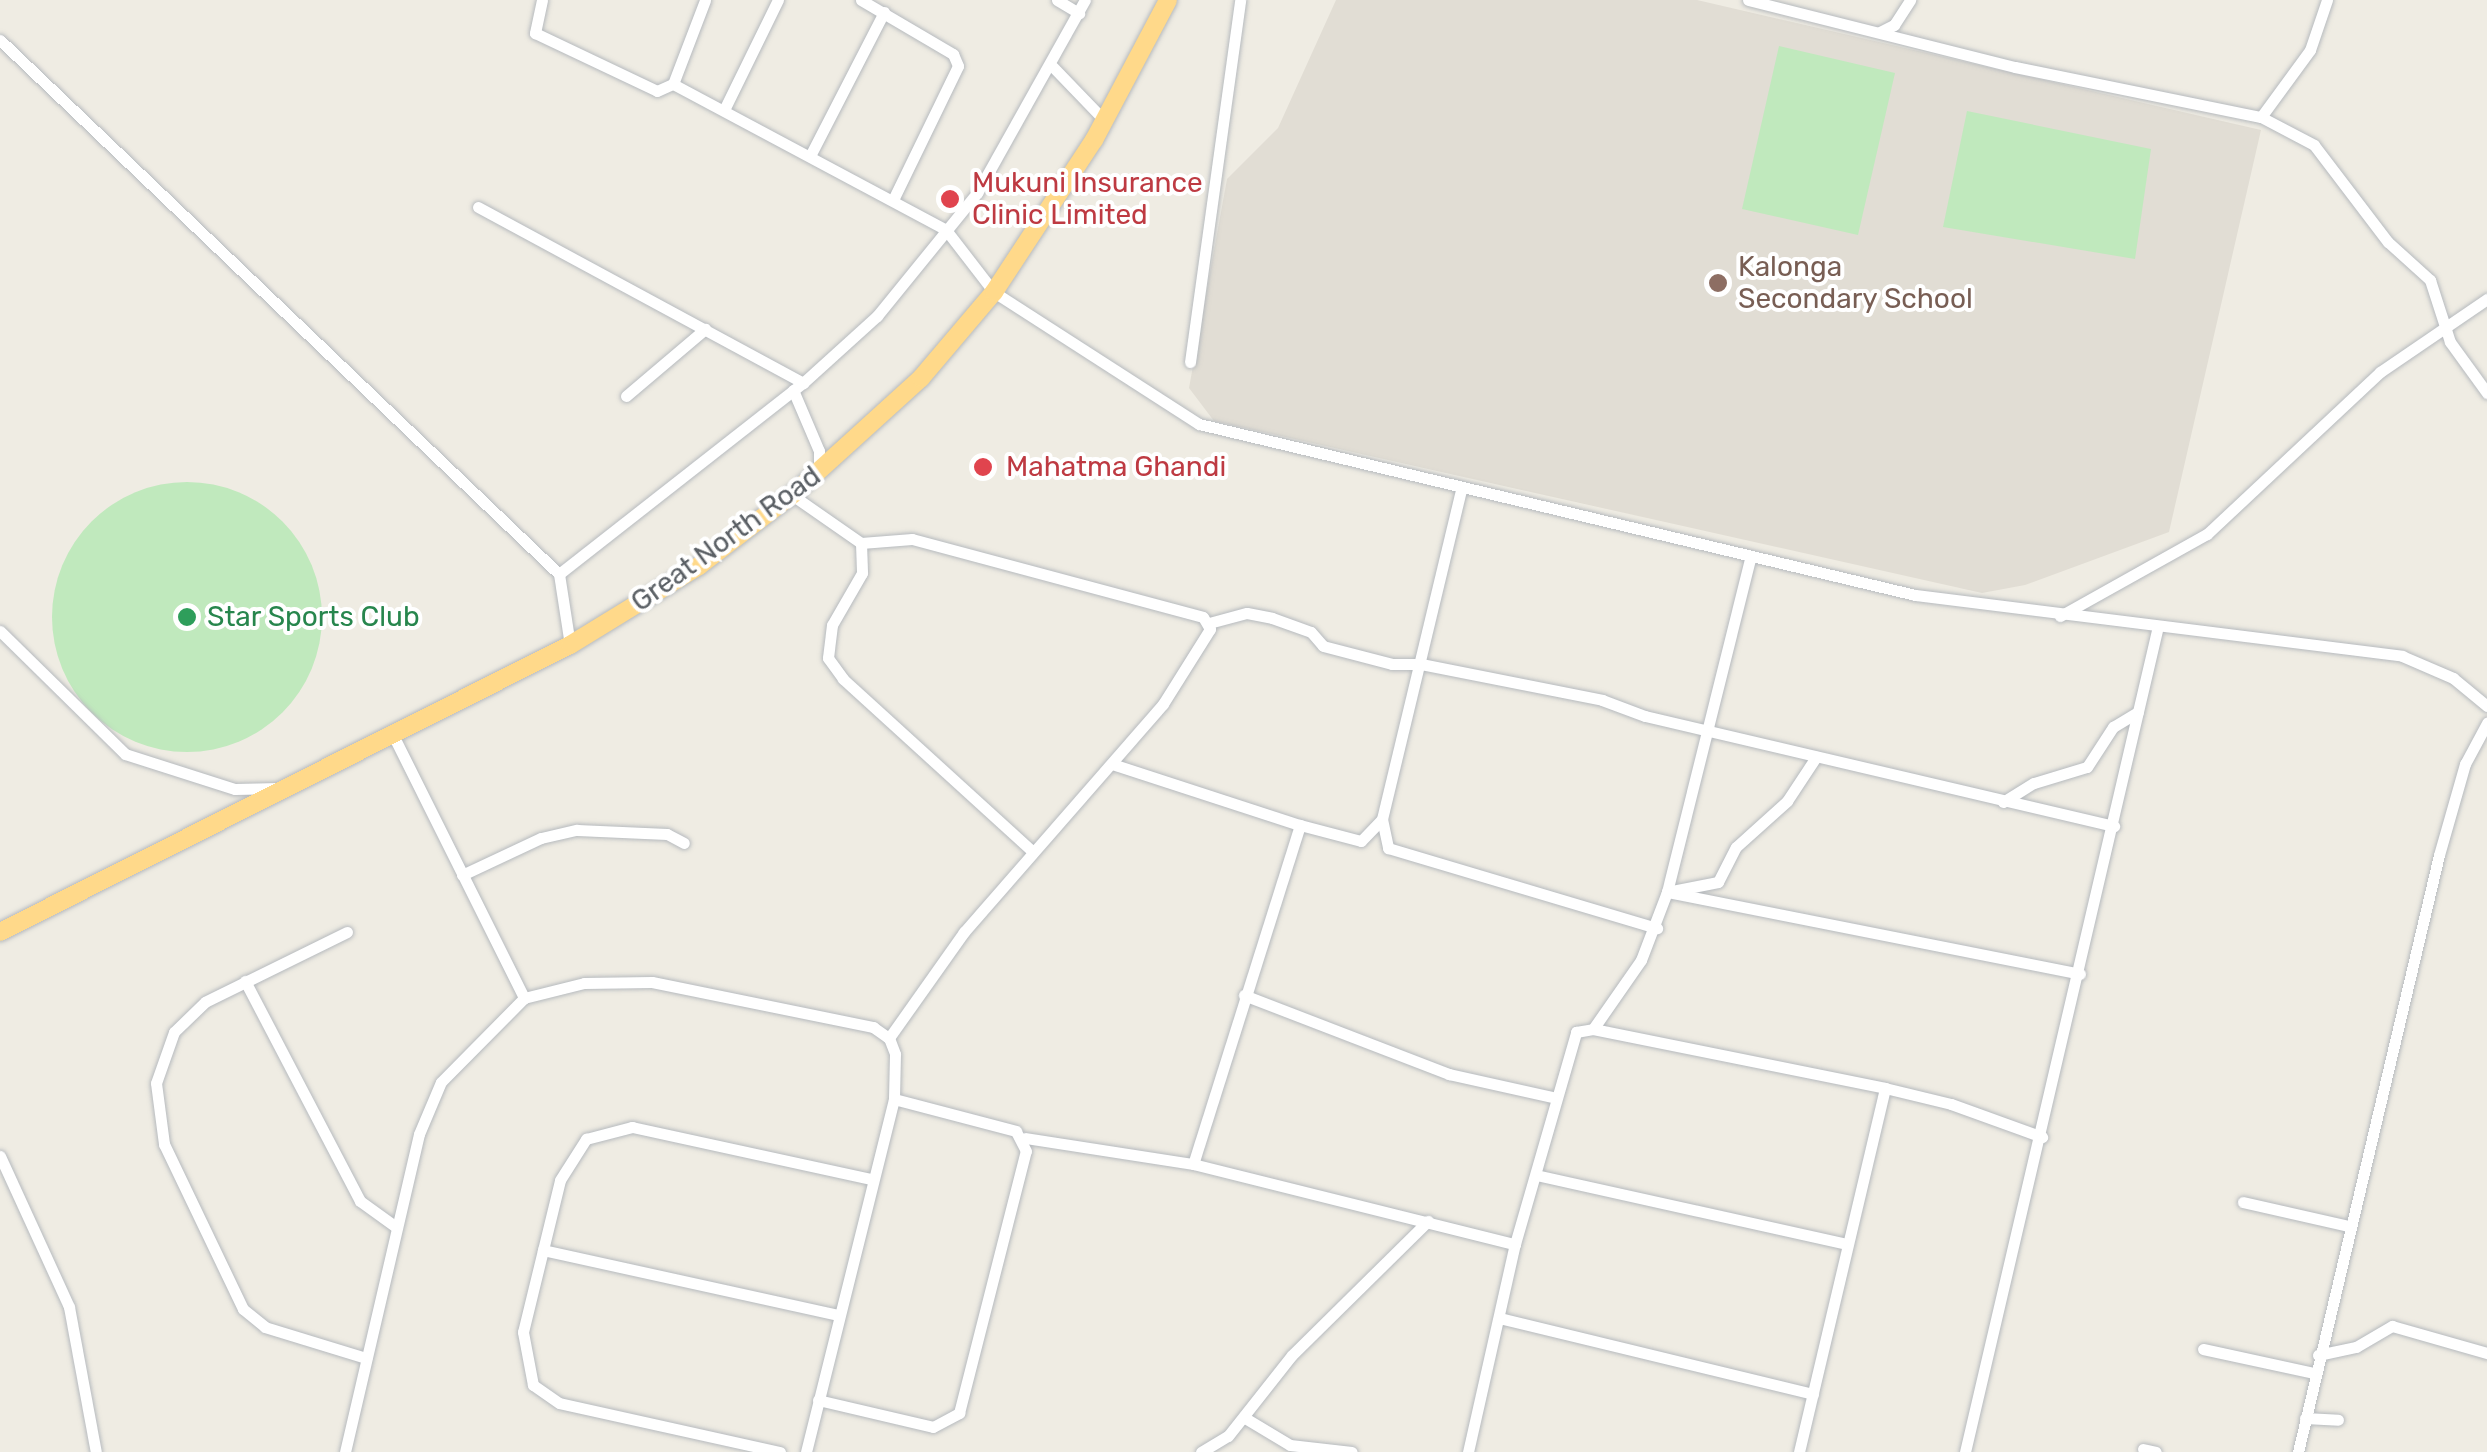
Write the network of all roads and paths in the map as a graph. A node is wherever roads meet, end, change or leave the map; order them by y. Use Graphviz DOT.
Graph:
graph roads {
  1 [pos="542,0"];
  2 [pos="705,0"];
  3 [pos="778,0"];
  4 [pos="861,0"];
  5 [pos="1057,0"];
  6 [pos="1085,0"];
  7 [pos="1168,0"];
  8 [pos="1240,0"];
  9 [pos="1748,0"];
  10 [pos="1910,0"];
  11 [pos="2327,0"];
  12 [pos="884,12"];
  13 [pos="1079,13"];
  14 [pos="1880,32"];
  15 [pos="0,40"];
  16 [pos="1053,67"];
  17 [pos="672,84"];
  18 [pos="724,110"];
  19 [pos="2261,117"];
  20 [pos="1105,121"];
  21 [pos="810,156"];
  22 [pos="894,198"];
  23 [pos="478,207"];
  24 [pos="946,230"];
  25 [pos="994,292"];
  26 [pos="2487,299"];
  27 [pos="2446,326"];
  28 [pos="705,329"];
  29 [pos="1190,362"];
  30 [pos="798,386"];
  31 [pos="2487,393"];
  32 [pos="626,396"];
  33 [pos="819,472"];
  34 [pos="1460,490"];
  35 [pos="792,495"];
  36 [pos="861,544"];
  37 [pos="1750,560"];
  38 [pos="558,574"];
  39 [pos="2060,616"];
  40 [pos="1209,623"];
  41 [pos="2156,630"];
  42 [pos="0,631"];
  43 [pos="570,646"];
  44 [pos="1421,664"];
  45 [pos="2487,706"];
  46 [pos="2138,712"];
  47 [pos="2487,723"];
  48 [pos="1707,731"];
  49 [pos="394,737"];
  50 [pos="1816,758"];
  51 [pos="1115,765"];
  52 [pos="288,788"];
  53 [pos="2003,802"];
  54 [pos="1382,819"];
  55 [pos="1300,825"];
  56 [pos="2114,826"];
  57 [pos="1361,841"];
  58 [pos="684,844"];
  59 [pos="1384,846"];
  60 [pos="1032,851"];
  61 [pos="462,876"];
  62 [pos="1667,892"];
  63 [pos="1656,928"];
  64 [pos="0,932"];
  65 [pos="347,932"];
  66 [pos="2080,974"];
  67 [pos="245,981"];
  68 [pos="1244,996"];
  69 [pos="524,998"];
  70 [pos="1593,1029"];
  71 [pos="889,1038"];
  72 [pos="1885,1088"];
  73 [pos="894,1098"];
  74 [pos="1556,1098"];
  75 [pos="1024,1138"];
  76 [pos="2042,1138"];
  77 [pos="0,1156"];
  78 [pos="1192,1164"];
  79 [pos="1536,1174"];
  80 [pos="871,1178"];
  81 [pos="2243,1202"];
  82 [pos="1428,1221"];
  83 [pos="2349,1226"];
  84 [pos="396,1227"];
  85 [pos="1515,1244"];
  86 [pos="1848,1244"];
  87 [pos="543,1250"];
  88 [pos="838,1316"];
  89 [pos="1500,1318"];
  90 [pos="2203,1349"];
  91 [pos="2487,1353"];
  92 [pos="2318,1355"];
  93 [pos="366,1358"];
  94 [pos="2314,1373"];
  95 [pos="1813,1394"];
  96 [pos="818,1400"];
  97 [pos="1245,1418"];
  98 [pos="2305,1418"];
  99 [pos="2338,1420"];
  100 [pos="96,1452"];
  101 [pos="344,1452"];
  102 [pos="780,1452"];
  103 [pos="806,1452"];
  104 [pos="1202,1452"];
  105 [pos="1352,1452"];
  106 [pos="1468,1452"];
  107 [pos="1799,1452"];
  108 [pos="1966,1452"];
  109 [pos="2298,1452"];
  1 -- 17 [label="street"];
  2 -- 17 [label="street"];
  3 -- 18 [label="street"];
  4 -- 12 [label="street"];
  5 -- 13 [label="street"];
  6 -- 13 [label="street"];
  7 -- 20 [label="highway, Great North Road"];
  8 -- 29 [label="street"];
  9 -- 14 [label="street"];
  10 -- 14 [label="street"];
  11 -- 19 [label="street"];
  12 -- 21 [label="street"];
  12 -- 22 [label="street"];
  13 -- 16 [label="street"];
  14 -- 19 [label="street"];
  15 -- 38 [label="street"];
  16 -- 20 [label="street"];
  16 -- 24 [label="street"];
  17 -- 18 [label="street"];
  18 -- 21 [label="street"];
  19 -- 27 [label="street"];
  20 -- 25 [label="highway, Great North Road"];
  21 -- 22 [label="street"];
  22 -- 24 [label="street"];
  23 -- 28 [label="street"];
  24 -- 25 [label="street"];
  24 -- 30 [label="street"];
  25 -- 33 [label="highway, Great North Road"];
  25 -- 34 [label="street"];
  26 -- 27 [label="street"];
  27 -- 31 [label="street"];
  27 -- 39 [label="street"];
  28 -- 30 [label="street"];
  28 -- 32 [label="street"];
  30 -- 33 [label="street"];
  30 -- 38 [label="street"];
  33 -- 35 [label="highway, Great North Road"];
  34 -- 37 [label="street"];
  34 -- 44 [label="street"];
  35 -- 36 [label="street"];
  35 -- 43 [label="highway, Great North Road"];
  36 -- 40 [label="street"];
  36 -- 60 [label="street"];
  37 -- 39 [label="street"];
  37 -- 48 [label="street"];
  38 -- 43 [label="street"];
  39 -- 41 [label="street"];
  40 -- 44 [label="street"];
  40 -- 51 [label="street"];
  41 -- 45 [label="street"];
  41 -- 46 [label="street"];
  42 -- 52 [label="street"];
  43 -- 49 [label="highway, Great North Road"];
  44 -- 48 [label="street"];
  44 -- 54 [label="street"];
  46 -- 53 [label="street"];
  46 -- 56 [label="street"];
  47 -- 83 [label="street"];
  48 -- 50 [label="street"];
  48 -- 62 [label="street"];
  49 -- 52 [label="highway, Great North Road"];
  49 -- 61 [label="street"];
  50 -- 53 [label="street"];
  50 -- 62 [label="street"];
  51 -- 55 [label="street"];
  51 -- 60 [label="street"];
  52 -- 64 [label="highway, Great North Road"];
  53 -- 56 [label="street"];
  54 -- 57 [label="street"];
  54 -- 59 [label="street"];
  55 -- 57 [label="street"];
  55 -- 68 [label="street"];
  56 -- 66 [label="street"];
  57 -- 59 [label="street"];
  58 -- 61 [label="street"];
  59 -- 63 [label="street"];
  60 -- 71 [label="street"];
  61 -- 69 [label="street"];
  62 -- 63 [label="street"];
  62 -- 66 [label="street"];
  63 -- 70 [label="street"];
  65 -- 67 [label="street"];
  66 -- 76 [label="street"];
  67 -- 84 [label="street"];
  67 -- 93 [label="street"];
  68 -- 74 [label="street"];
  68 -- 78 [label="street"];
  69 -- 71 [label="street"];
  69 -- 84 [label="street"];
  70 -- 72 [label="street"];
  70 -- 74 [label="street"];
  71 -- 73 [label="street"];
  72 -- 76 [label="street"];
  72 -- 86 [label="street"];
  73 -- 75 [label="street"];
  73 -- 80 [label="street"];
  74 -- 79 [label="street"];
  75 -- 78 [label="street"];
  75 -- 96 [label="street"];
  76 -- 108 [label="street"];
  77 -- 100 [label="street"];
  78 -- 82 [label="street"];
  79 -- 85 [label="street"];
  79 -- 86 [label="street"];
  80 -- 87 [label="street"];
  80 -- 88 [label="street"];
  81 -- 83 [label="street"];
  82 -- 85 [label="street"];
  82 -- 97 [label="street"];
  83 -- 92 [label="street"];
  84 -- 93 [label="street"];
  85 -- 89 [label="street"];
  86 -- 95 [label="street"];
  87 -- 88 [label="street"];
  87 -- 102 [label="street"];
  88 -- 96 [label="street"];
  89 -- 95 [label="street"];
  89 -- 106 [label="street"];
  90 -- 94 [label="street"];
  91 -- 92 [label="street"];
  92 -- 94 [label="street"];
  93 -- 101 [label="street"];
  94 -- 98 [label="street"];
  95 -- 107 [label="street"];
  96 -- 103 [label="street"];
  97 -- 104 [label="street"];
  97 -- 105 [label="street"];
  98 -- 99 [label="street"];
  98 -- 109 [label="street"];
}
